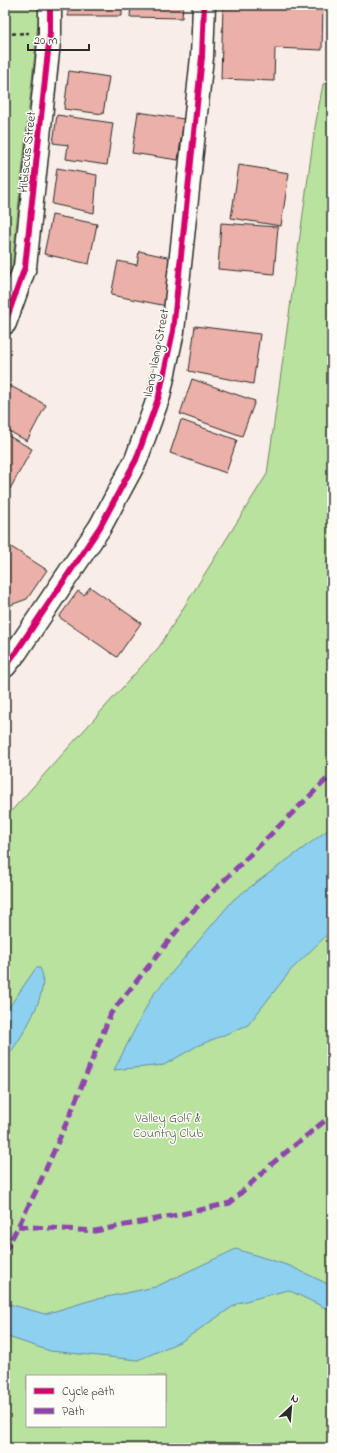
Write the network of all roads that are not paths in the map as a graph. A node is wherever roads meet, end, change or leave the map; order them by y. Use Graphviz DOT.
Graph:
graph roads {
  1 [pos="50,5"];
  2 [pos="204,5"];
  3 [pos="5,323"];
  4 [pos="9,654"];
  1 -- 3 [label="street, Hibiscus Street"];
  2 -- 4 [label="street, Ilang-Ilang Street"];
}
